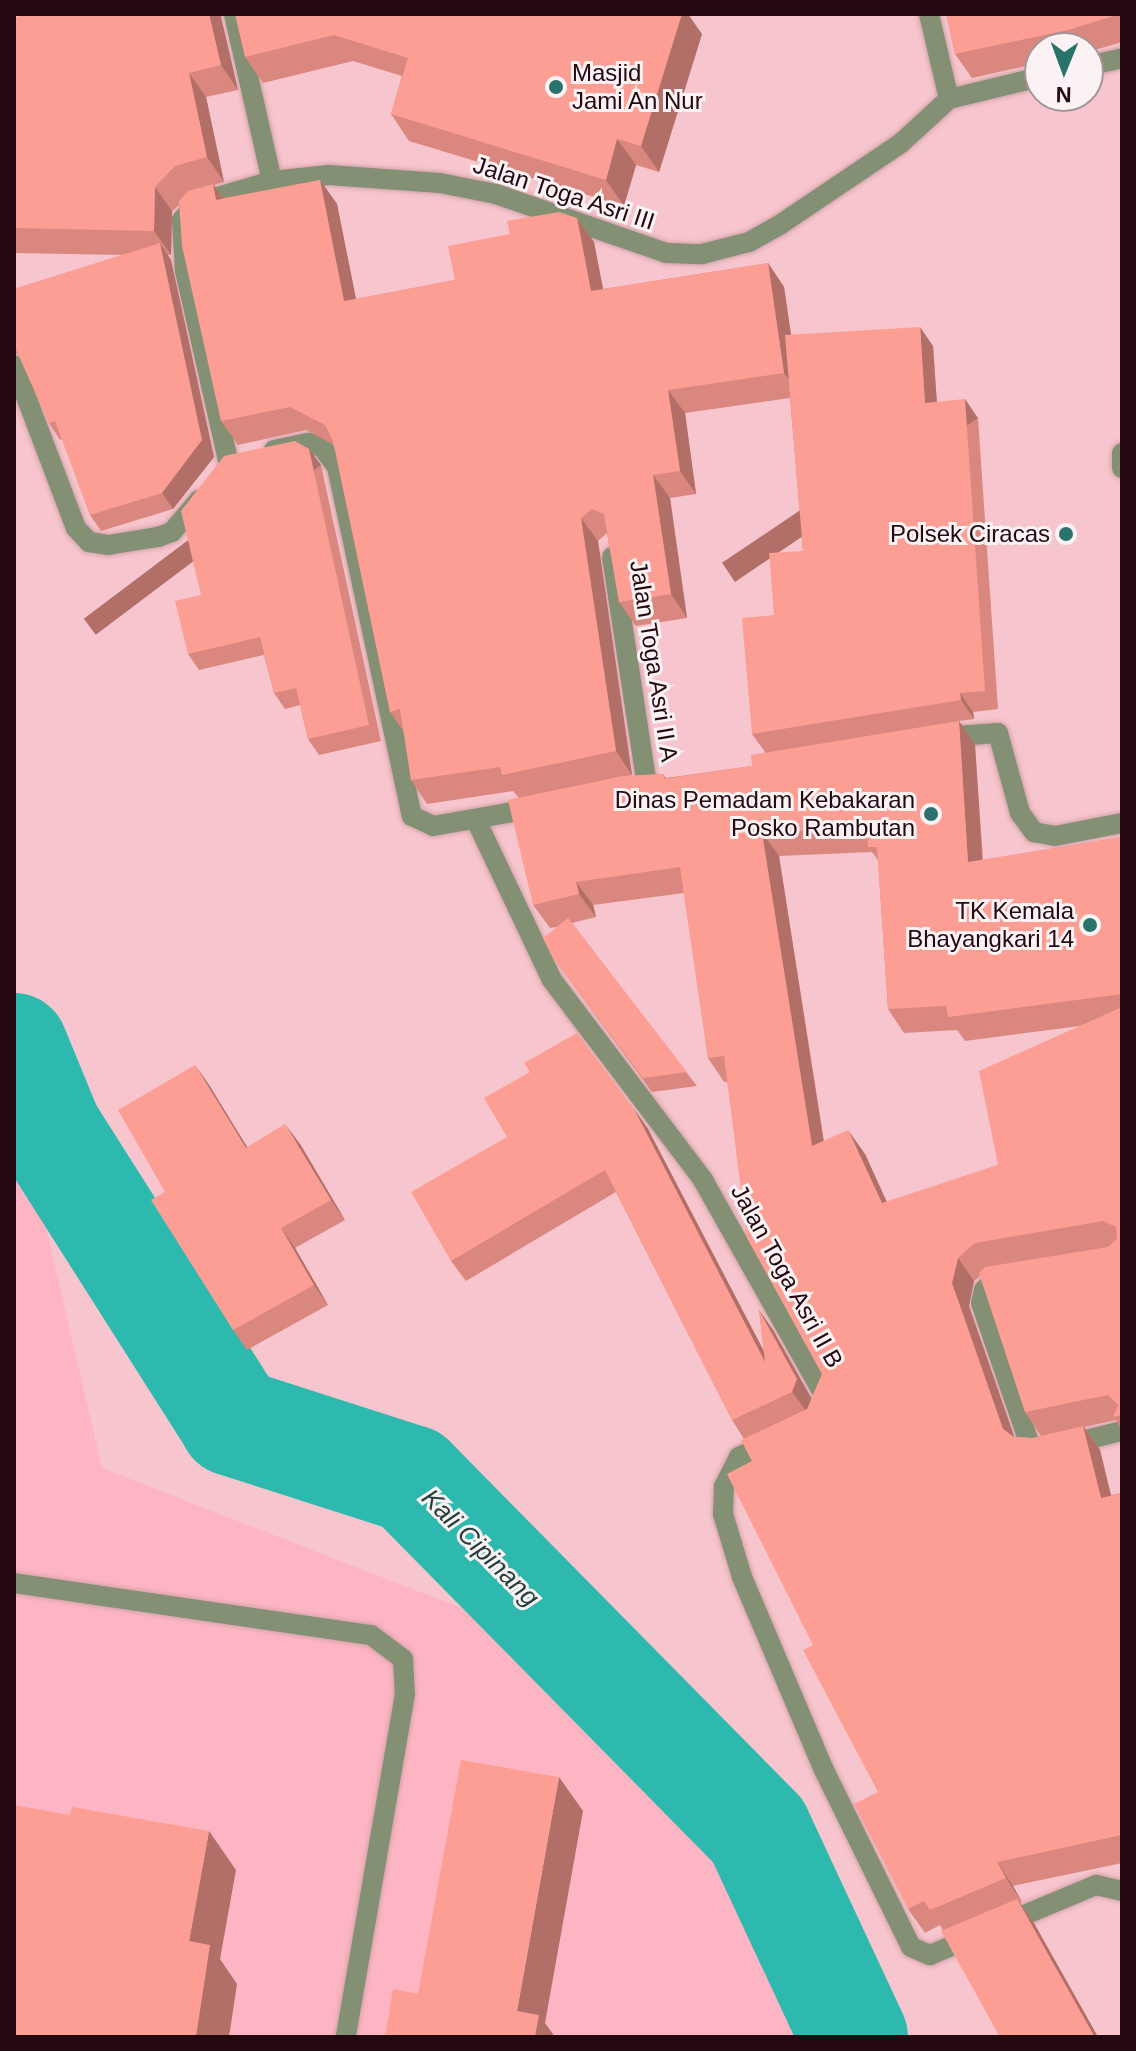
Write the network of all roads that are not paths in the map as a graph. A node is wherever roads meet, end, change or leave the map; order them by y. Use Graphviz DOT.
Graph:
graph roads {
  1 [pos="234,14"];
  2 [pos="929,14"];
  3 [pos="1024,81"];
  4 [pos="949,99"];
  5 [pos="272,181"];
  6 [pos="14,365"];
  7 [pos="1122,453"];
  8 [pos="228,460"];
  9 [pos="1122,468"];
  10 [pos="610,545"];
  11 [pos="925,740"];
  12 [pos="647,785"];
  13 [pos="553,804"];
  14 [pos="476,820"];
  15 [pos="1122,823"];
  16 [pos="1023,1274"];
  17 [pos="817,1422"];
  18 [pos="1122,1431"];
  19 [pos="791,1434"];
  20 [pos="14,1583"];
  21 [pos="1122,1891"];
  22 [pos="346,2037"];
  1 -- 5 [label="street"];
  2 -- 4 [label="street"];
  3 -- 4 [label="street, Jalan Toga Asri III"];
  4 -- 5 [label="street, Jalan Toga Asri III"];
  5 -- 8 [label="street, Jalan Toga Asri III"];
  6 -- 8 [label="street"];
  7 -- 9 [label="street"];
  8 -- 14 [label="street"];
  10 -- 12 [label="street, Jalan Toga Asri II A"];
  11 -- 15 [label="street"];
  13 -- 14 [label="street"];
  14 -- 17 [label="street, Jalan Toga Asri II B"];
  16 -- 18 [label="street"];
  19 -- 21 [label="street"];
  20 -- 22 [label="street"];
}
